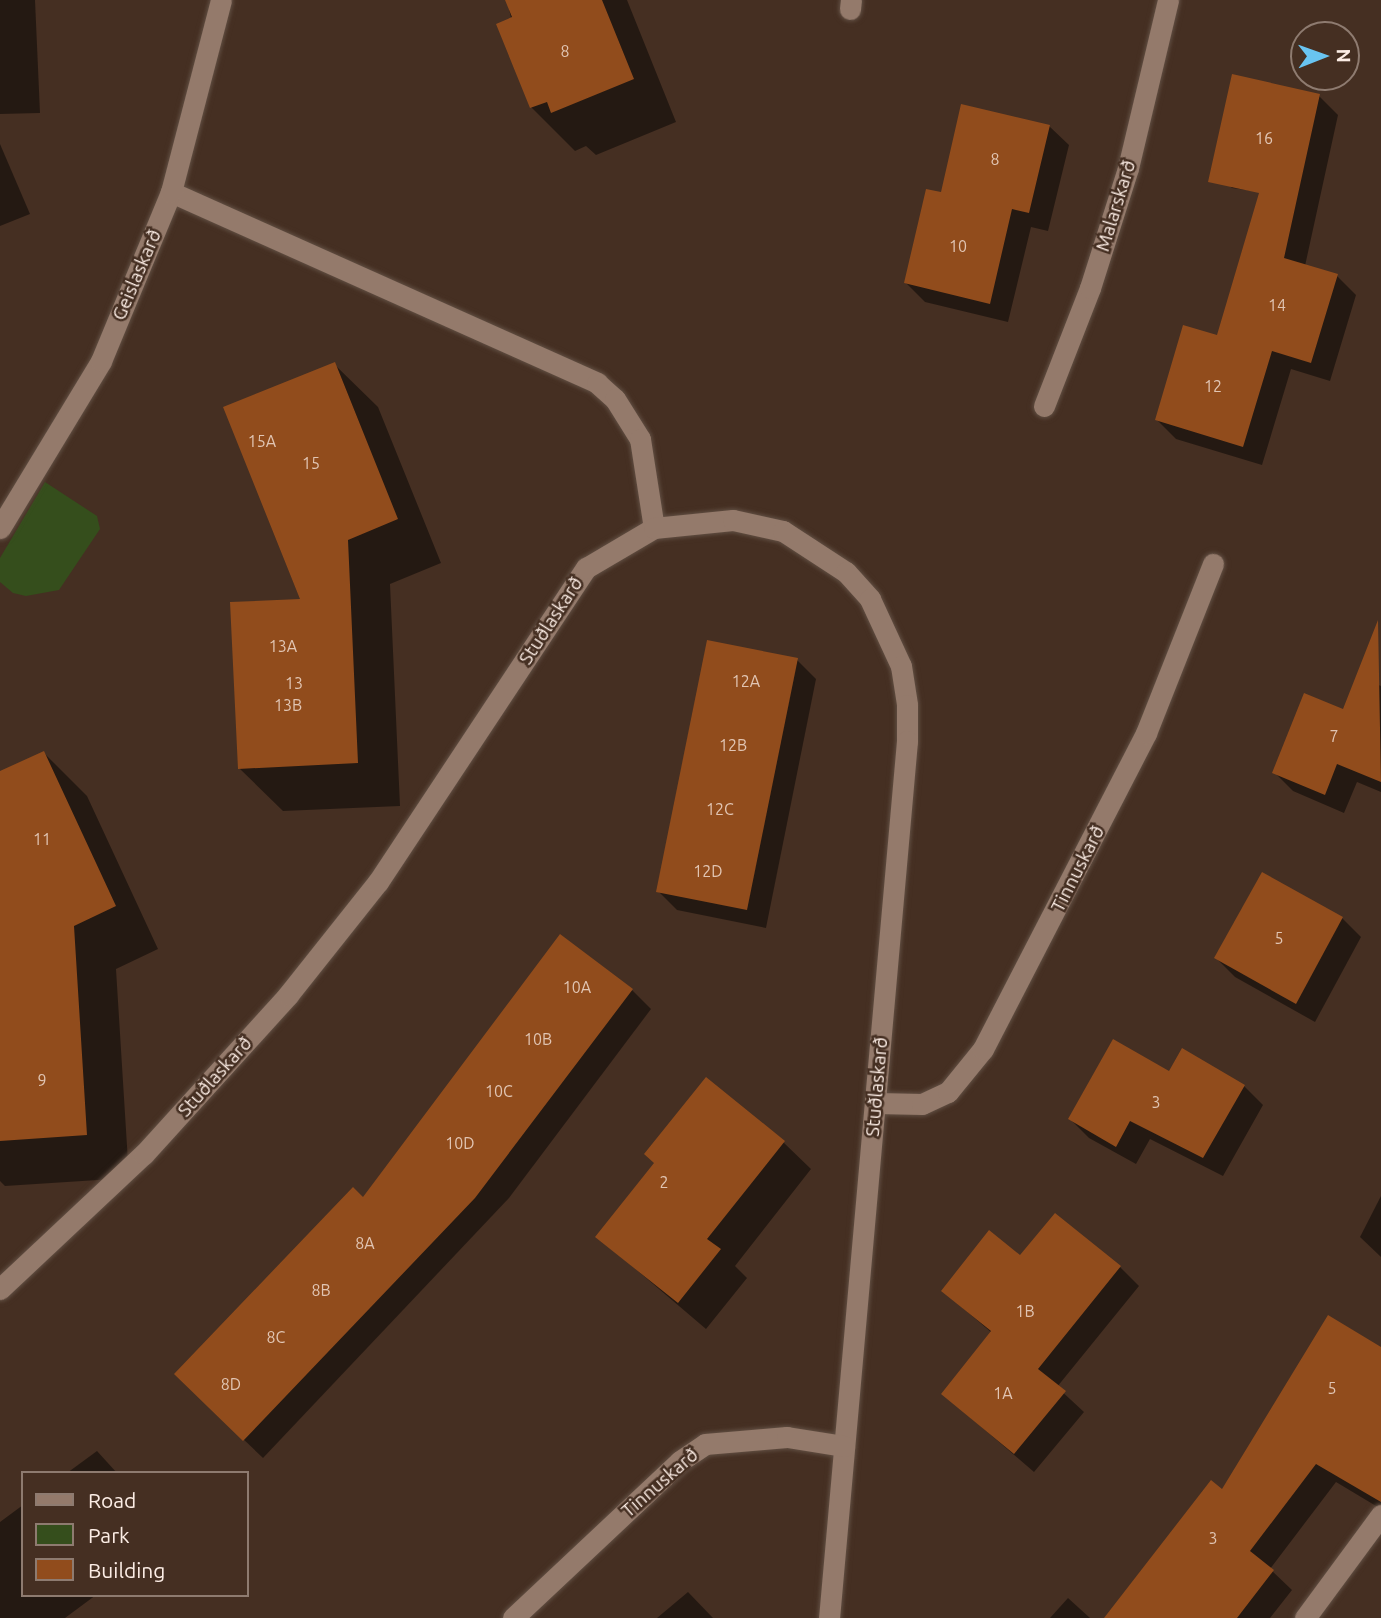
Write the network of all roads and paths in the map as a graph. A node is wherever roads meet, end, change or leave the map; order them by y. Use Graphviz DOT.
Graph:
graph roads {
  1 [pos="221,0"];
  2 [pos="1168,0"];
  3 [pos="171,192"];
  4 [pos="1044,406"];
  5 [pos="654,527"];
  6 [pos="0,528"];
  7 [pos="1213,564"];
  8 [pos="876,1103"];
  9 [pos="0,1289"];
  10 [pos="844,1446"];
  11 [pos="1381,1515"];
  12 [pos="513,1618"];
  13 [pos="829,1618"];
  14 [pos="1305,1618"];
  1 -- 3 [label="street, Geislaskarð"];
  2 -- 4 [label="street, Malarskarð"];
  3 -- 5 [label="street"];
  3 -- 6 [label="street, Geislaskarð"];
  5 -- 8 [label="street, Stuðlaskarð"];
  5 -- 9 [label="street, Stuðlaskarð"];
  7 -- 8 [label="street, Tinnuskarð"];
  8 -- 10 [label="street, Stuðlaskarð"];
  10 -- 12 [label="street, Tinnuskarð"];
  10 -- 13 [label="street, Stuðlaskarð"];
  11 -- 14 [label="street"];
}
